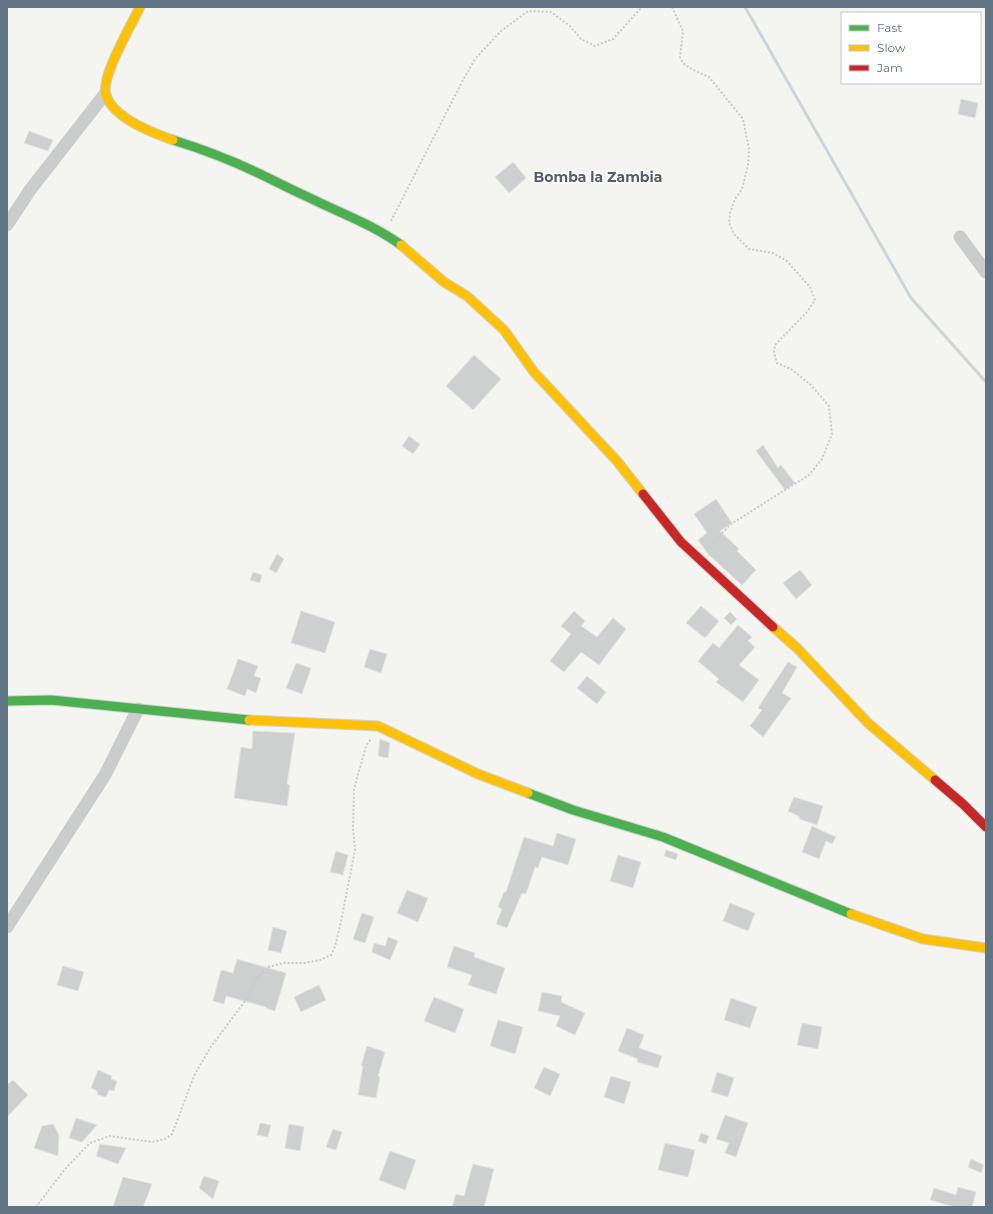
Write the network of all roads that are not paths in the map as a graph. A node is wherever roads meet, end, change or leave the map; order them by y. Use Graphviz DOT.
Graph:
graph roads {
  1 [pos="140,7"];
  2 [pos="106,94"];
  3 [pos="7,225"];
  4 [pos="960,237"];
  5 [pos="986,272"];
  6 [pos="7,701"];
  7 [pos="138,709"];
  8 [pos="986,827"];
  9 [pos="7,926"];
  10 [pos="986,948"];
  1 -- 2 [label="street"];
  2 -- 3 [label="street"];
  2 -- 8 [label="street"];
  4 -- 5 [label="street"];
  6 -- 7 [label="street"];
  7 -- 9 [label="street"];
  7 -- 10 [label="street"];
}
